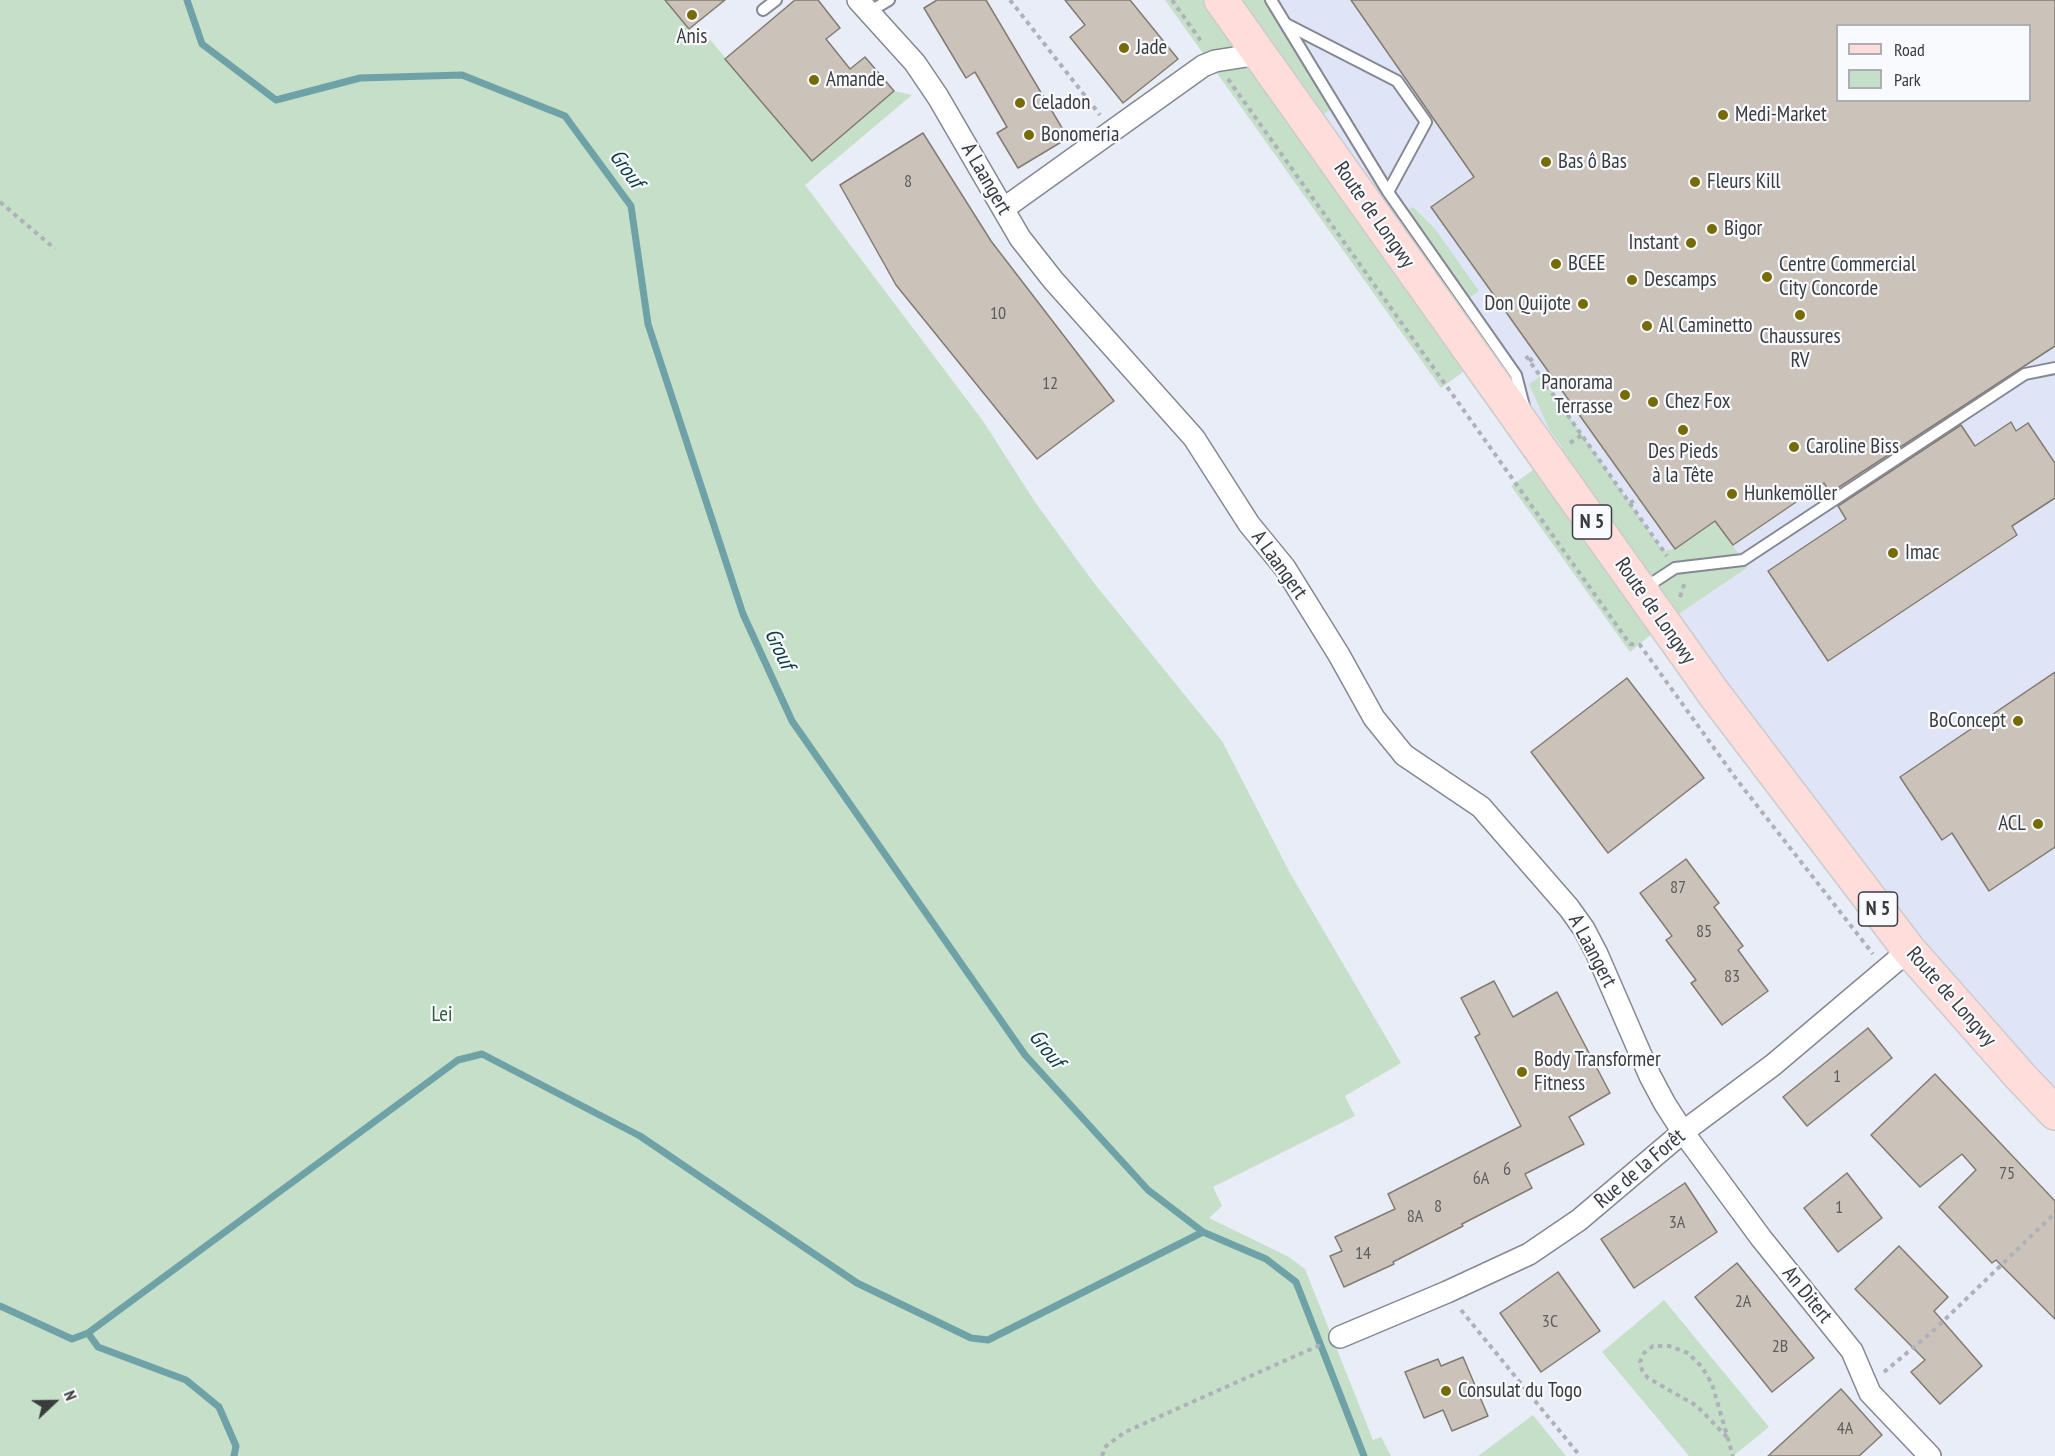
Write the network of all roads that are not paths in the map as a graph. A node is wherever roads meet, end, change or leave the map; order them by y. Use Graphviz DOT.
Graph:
graph roads {
  1 [pos="776,0"];
  2 [pos="890,0"];
  3 [pos="1221,0"];
  4 [pos="1271,0"];
  5 [pos="864,6"];
  6 [pos="763,10"];
  7 [pos="1286,24"];
  8 [pos="1259,54"];
  9 [pos="1388,192"];
  10 [pos="1003,208"];
  11 [pos="2055,368"];
  12 [pos="1532,438"];
  13 [pos="1641,591"];
  14 [pos="1896,959"];
  15 [pos="2055,1113"];
  16 [pos="1683,1132"];
  17 [pos="1340,1337"];
  18 [pos="1930,1456"];
  1 -- 6 [label="lane"];
  2 -- 5 [label="lane"];
  3 -- 8 [label="main road, Route de Longwy / N 5"];
  4 -- 7 [label="lane"];
  5 -- 10 [label="street, A Laangert"];
  7 -- 9 [label="lane"];
  7 -- 9 [label="lane"];
  8 -- 10 [label="street"];
  8 -- 12 [label="main road, Route de Longwy / N 5"];
  9 -- 12 [label="lane"];
  10 -- 16 [label="street, A Laangert"];
  11 -- 13 [label="lane"];
  12 -- 13 [label="main road, Route de Longwy / N 5"];
  13 -- 14 [label="main road, Route de Longwy / N 5"];
  14 -- 15 [label="main road, Route de Longwy / N 5"];
  14 -- 16 [label="street, Rue de la Forêt"];
  16 -- 17 [label="street, Rue de la Forêt"];
  16 -- 18 [label="street, An Ditert"];
}
